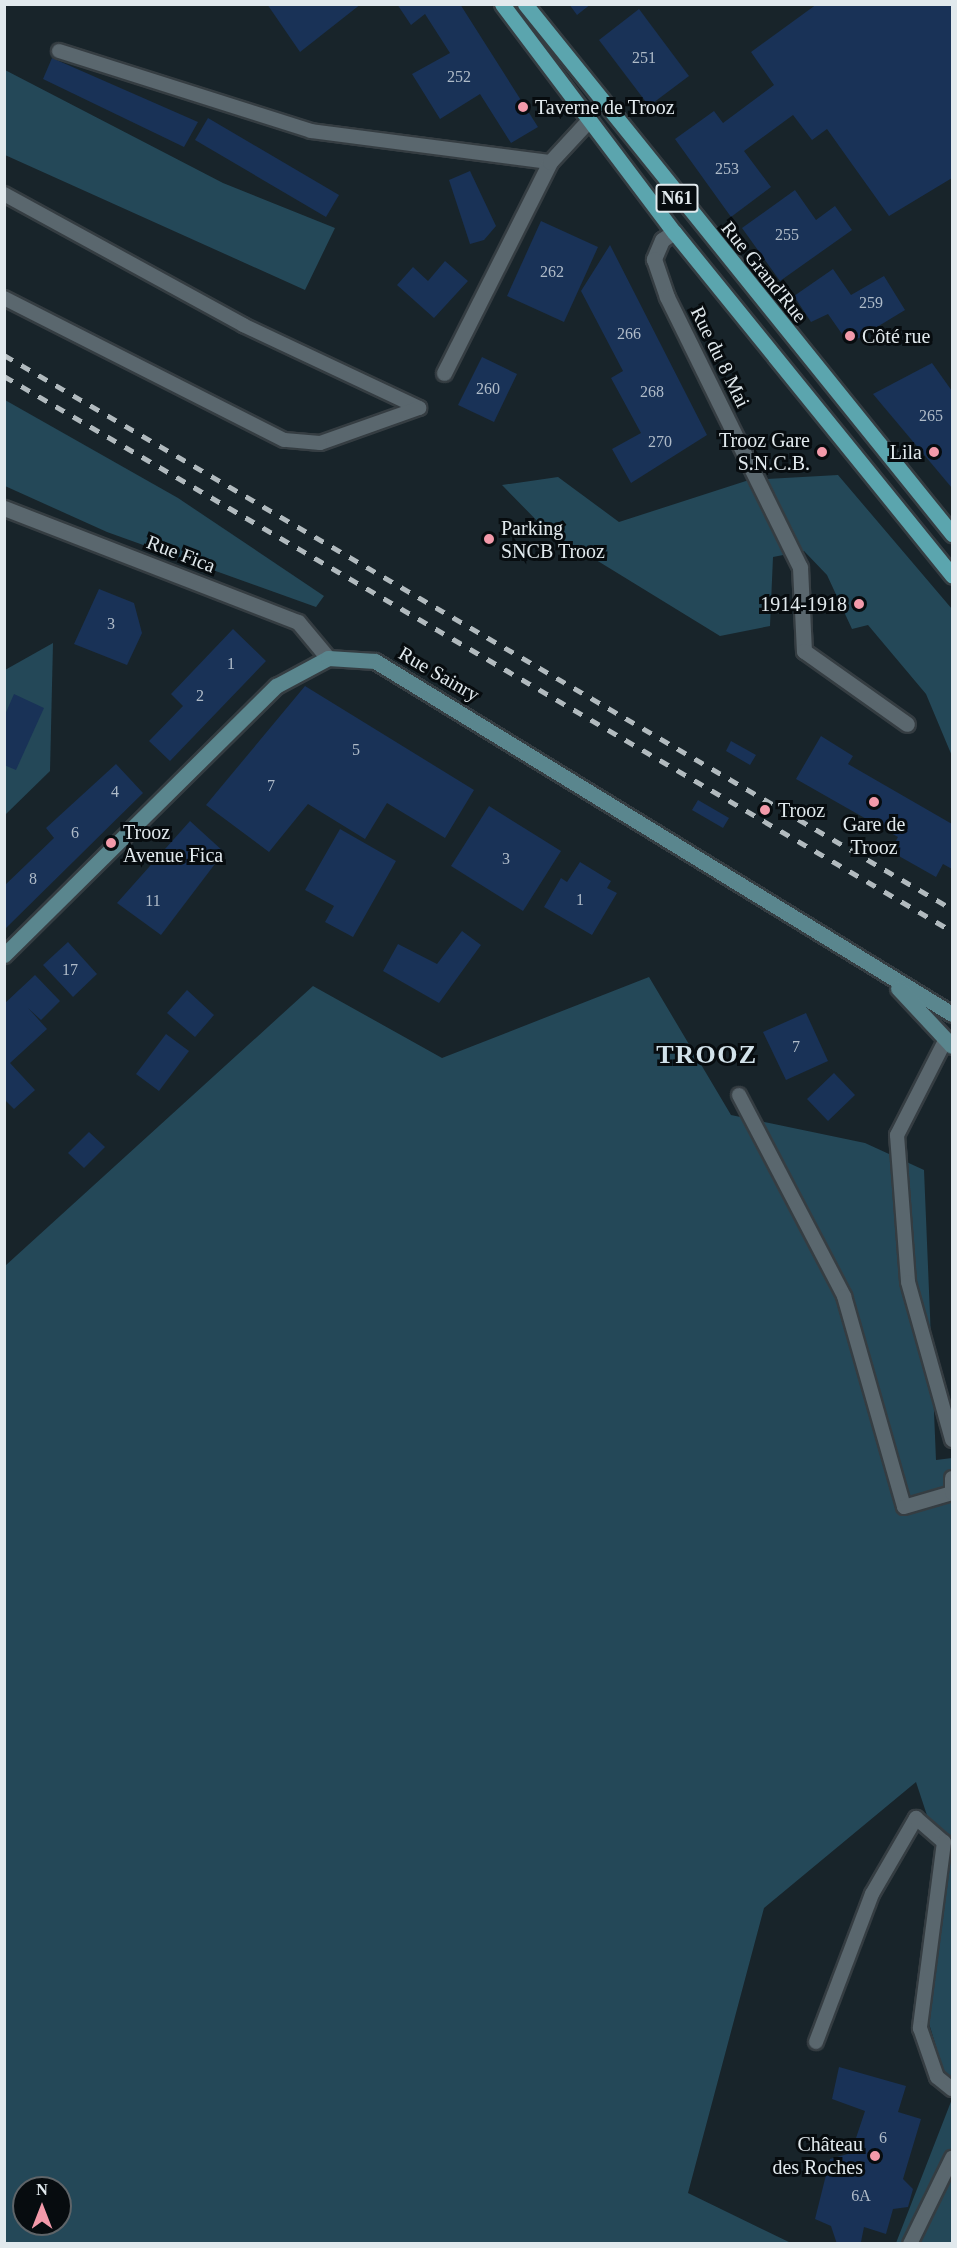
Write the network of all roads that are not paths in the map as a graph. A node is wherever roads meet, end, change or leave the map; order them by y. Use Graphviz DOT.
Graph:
graph roads {
  1 [pos="502,4"];
  2 [pos="525,4"];
  3 [pos="58,51"];
  4 [pos="588,121"];
  5 [pos="550,162"];
  6 [pos="4,194"];
  7 [pos="674,232"];
  8 [pos="4,298"];
  9 [pos="444,373"];
  10 [pos="4,508"];
  11 [pos="952,534"];
  12 [pos="952,575"];
  13 [pos="328,658"];
  14 [pos="907,724"];
  15 [pos="4,955"];
  16 [pos="869,958"];
  17 [pos="952,1014"];
  18 [pos="949,1042"];
  19 [pos="739,1095"];
  20 [pos="952,1440"];
  21 [pos="952,1478"];
  22 [pos="816,2042"];
  23 [pos="952,2089"];
  24 [pos="952,2158"];
  25 [pos="910,2244"];
  1 -- 4 [label="main road, N61"];
  2 -- 11 [label="main road, Rue Grand'Rue / N61"];
  3 -- 5 [label="lane"];
  4 -- 5 [label="street"];
  4 -- 7 [label="main road, N61"];
  5 -- 9 [label="street"];
  6 -- 8 [label="lane"];
  7 -- 12 [label="main road, N61"];
  7 -- 14 [label="street, Rue du 8 Mai"];
  10 -- 13 [label="street, Rue Fica"];
  13 -- 15 [label="street"];
  13 -- 16 [label="street, Rue Sainry"];
  16 -- 17 [label="street, Rue Sainry"];
  16 -- 18 [label="street, Rue Sainry"];
  18 -- 20 [label="lane"];
  19 -- 21 [label="lane"];
  22 -- 23 [label="lane"];
  24 -- 25 [label="lane"];
}
